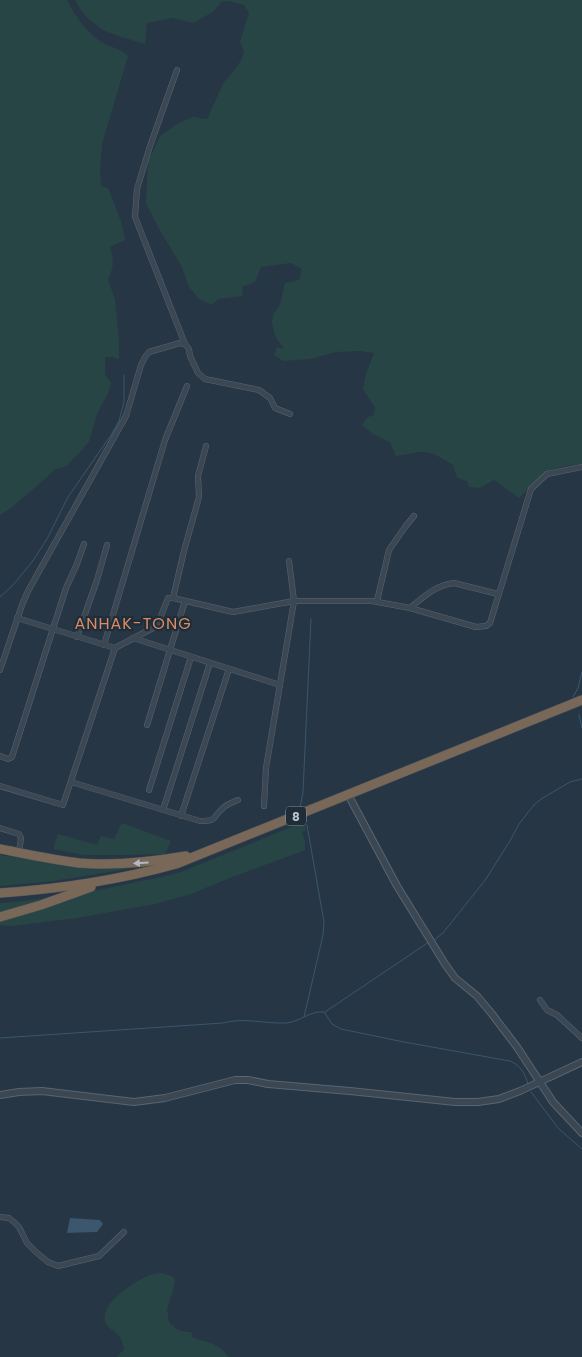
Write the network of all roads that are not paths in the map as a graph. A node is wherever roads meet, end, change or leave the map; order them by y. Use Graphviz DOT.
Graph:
graph roads {
  1 [pos="177,70"];
  2 [pos="185,344"];
  3 [pos="187,386"];
  4 [pos="290,414"];
  5 [pos="206,446"];
  6 [pos="582,467"];
  7 [pos="414,516"];
  8 [pos="84,544"];
  9 [pos="107,545"];
  10 [pos="289,561"];
  11 [pos="498,594"];
  12 [pos="173,598"];
  13 [pos="185,601"];
  14 [pos="294,601"];
  15 [pos="377,601"];
  16 [pos="410,608"];
  17 [pos="17,618"];
  18 [pos="53,629"];
  19 [pos="78,637"];
  20 [pos="134,638"];
  21 [pos="104,645"];
  22 [pos="115,648"];
  23 [pos="170,650"];
  24 [pos="191,657"];
  25 [pos="210,663"];
  26 [pos="229,669"];
  27 [pos="0,670"];
  28 [pos="280,685"];
  29 [pos="582,700"];
  30 [pos="582,706"];
  31 [pos="147,725"];
  32 [pos="0,756"];
  33 [pos="71,782"];
  34 [pos="0,786"];
  35 [pos="150,790"];
  36 [pos="238,800"];
  37 [pos="352,800"];
  38 [pos="264,806"];
  39 [pos="163,810"];
  40 [pos="181,816"];
  41 [pos="0,828"];
  42 [pos="0,849"];
  43 [pos="19,853"];
  44 [pos="206,853"];
  45 [pos="91,887"];
  46 [pos="0,893"];
  47 [pos="0,898"];
  48 [pos="0,917"];
  49 [pos="540,1000"];
  50 [pos="582,1038"];
  51 [pos="582,1062"];
  52 [pos="540,1082"];
  53 [pos="0,1095"];
  54 [pos="582,1132"];
  55 [pos="0,1217"];
  56 [pos="124,1232"];
  1 -- 2 [label="street"];
  2 -- 4 [label="street"];
  2 -- 17 [label="street"];
  3 -- 21 [label="street"];
  5 -- 12 [label="street"];
  6 -- 11 [label="street"];
  7 -- 15 [label="street"];
  8 -- 18 [label="street"];
  9 -- 19 [label="street"];
  10 -- 14 [label="street"];
  11 -- 16 [label="street"];
  11 -- 16 [label="street"];
  12 -- 13 [label="street"];
  12 -- 20 [label="street"];
  13 -- 14 [label="street"];
  13 -- 23 [label="street"];
  14 -- 15 [label="street"];
  14 -- 28 [label="street"];
  15 -- 16 [label="street"];
  17 -- 18 [label="street"];
  17 -- 27 [label="street"];
  18 -- 19 [label="street"];
  18 -- 32 [label="street"];
  19 -- 21 [label="street"];
  20 -- 22 [label="street"];
  20 -- 23 [label="street"];
  21 -- 22 [label="street"];
  22 -- 33 [label="street"];
  23 -- 24 [label="street"];
  23 -- 31 [label="street"];
  24 -- 25 [label="street"];
  24 -- 35 [label="street"];
  25 -- 26 [label="street"];
  25 -- 39 [label="street"];
  26 -- 28 [label="street"];
  26 -- 40 [label="street"];
  28 -- 38 [label="street"];
  29 -- 44 [label="highway, 8"];
  30 -- 37 [label="highway, 8"];
  33 -- 34 [label="street"];
  33 -- 39 [label="street"];
  36 -- 40 [label="street"];
  37 -- 45 [label="highway, 8"];
  37 -- 52 [label="street"];
  39 -- 40 [label="street"];
  41 -- 43 [label="street"];
  42 -- 43 [label="highway"];
  44 -- 43 [label="highway, one-way"];
  44 -- 46 [label="highway, 8"];
  45 -- 47 [label="highway, 8"];
  45 -- 48 [label="highway"];
  49 -- 50 [label="street"];
  51 -- 52 [label="street"];
  52 -- 53 [label="street"];
  52 -- 54 [label="street"];
  55 -- 56 [label="street"];
}
